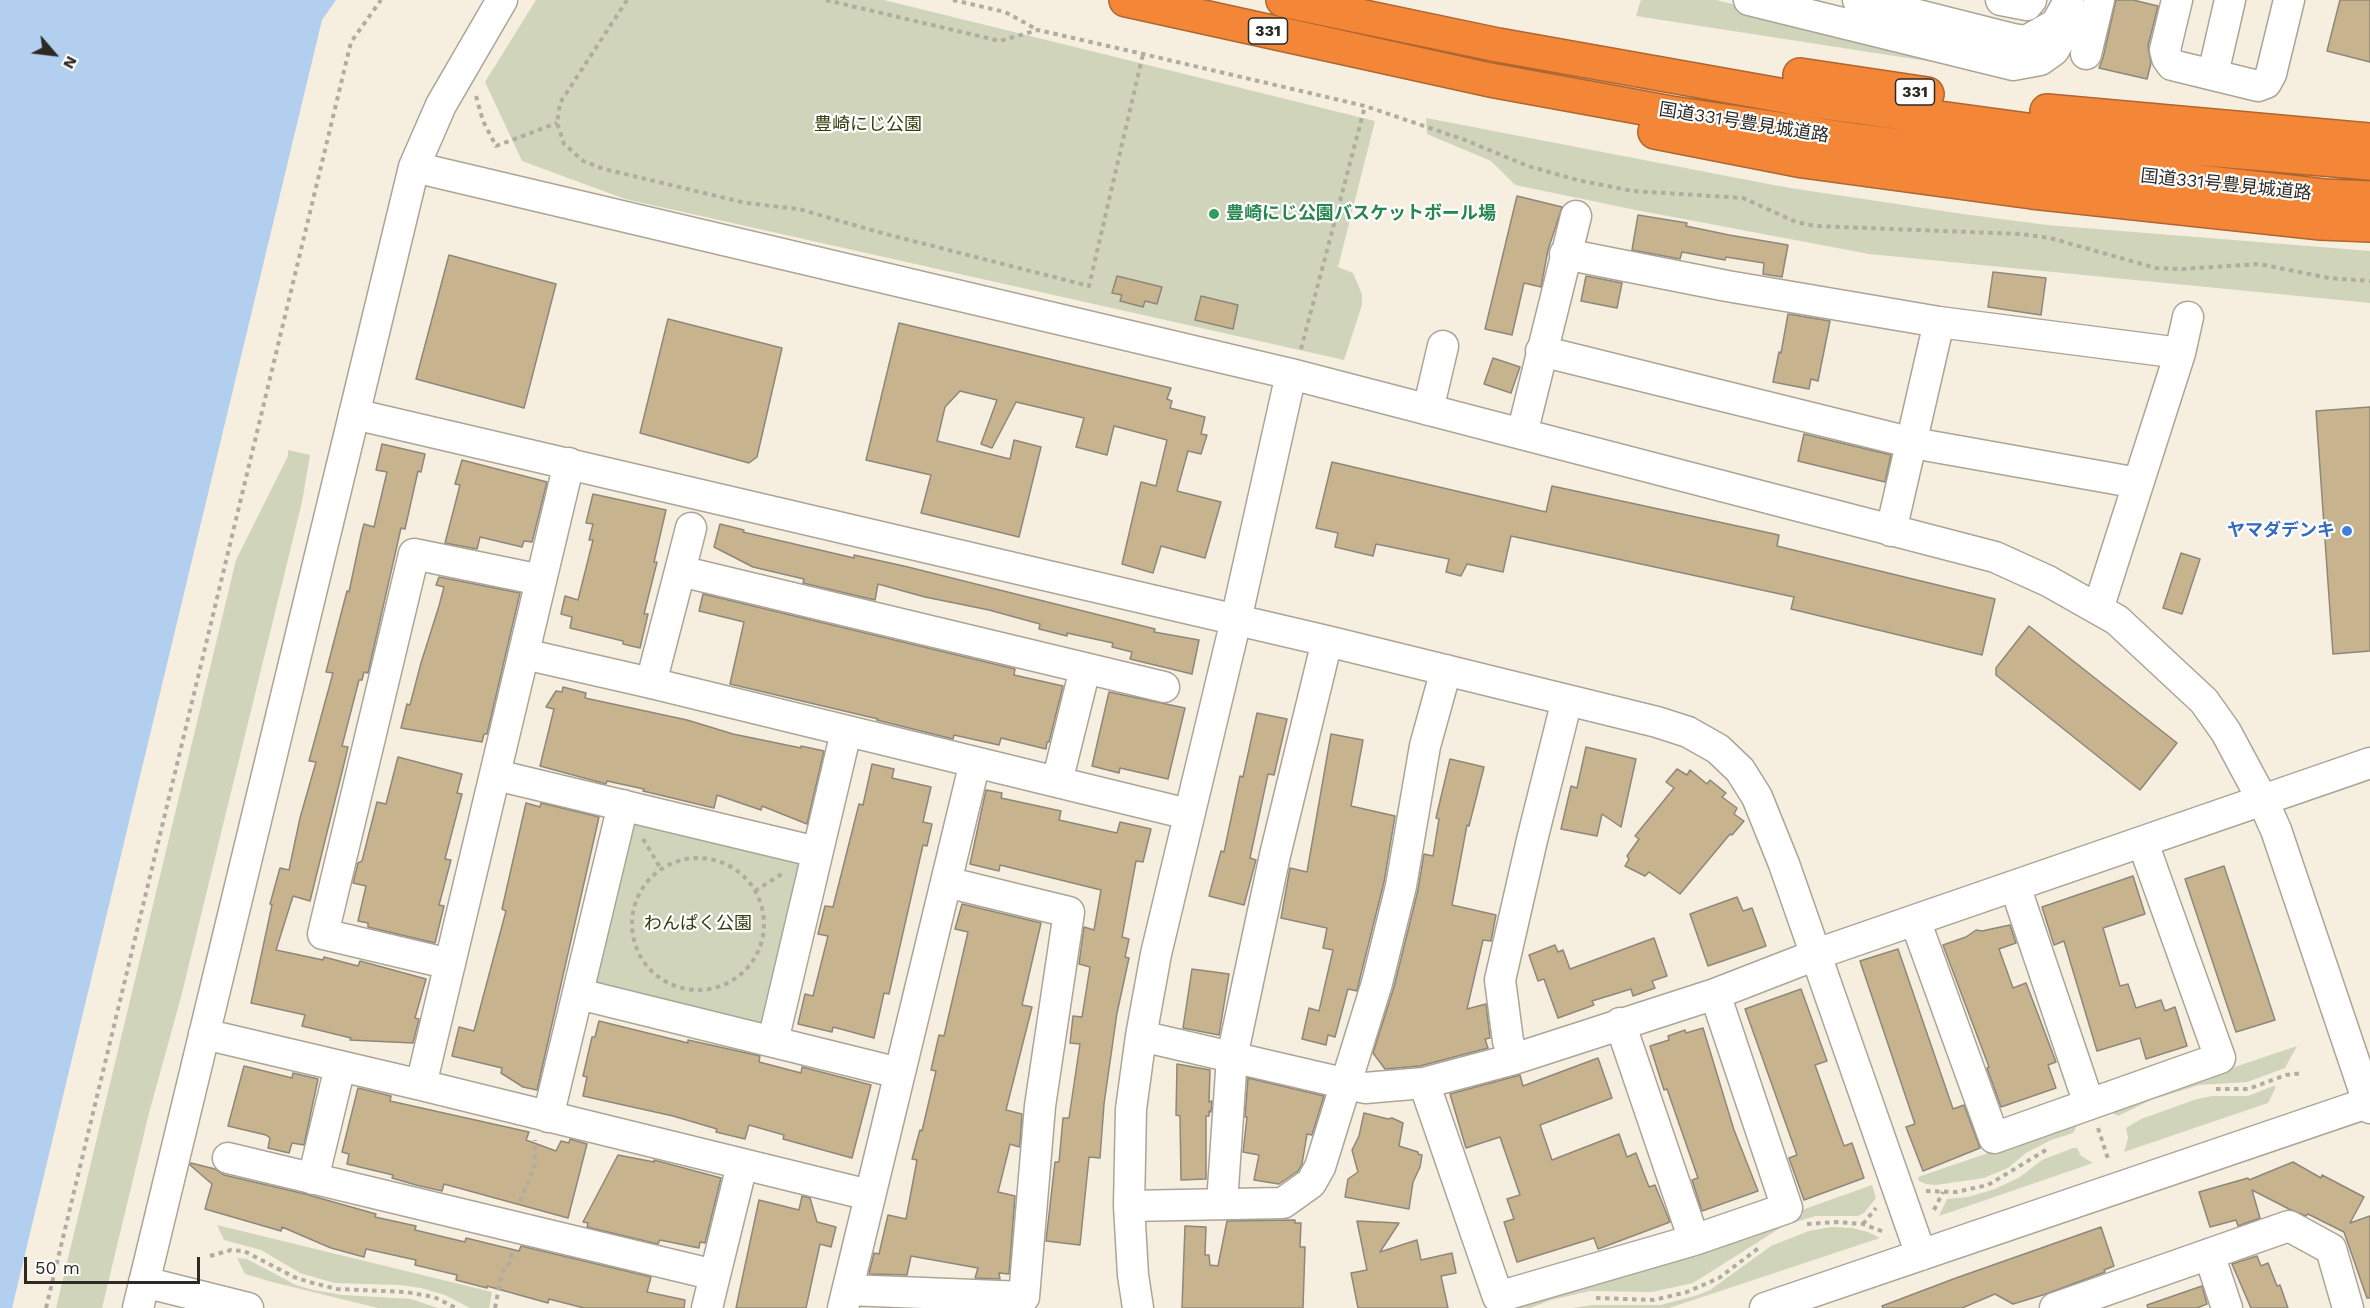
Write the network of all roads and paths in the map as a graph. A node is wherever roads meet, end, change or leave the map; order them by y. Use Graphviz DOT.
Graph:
graph roads {
  1 [pos="381,0"];
  2 [pos="502,0"];
  3 [pos="627,0"];
  4 [pos="825,0"];
  5 [pos="953,0"];
  6 [pos="1126,0"];
  7 [pos="1283,0"];
  8 [pos="1749,0"];
  9 [pos="1858,0"];
  10 [pos="2001,0"];
  11 [pos="2031,0"];
  12 [pos="2068,0"];
  13 [pos="2099,0"];
  14 [pos="2177,0"];
  15 [pos="2230,0"];
  16 [pos="2289,0"];
  17 [pos="1943,10"];
  18 [pos="1038,30"];
  19 [pos="1143,54"];
  20 [pos="2086,54"];
  21 [pos="2213,74"];
  22 [pos="1490,80"];
  23 [pos="477,87"];
  24 [pos="1365,106"];
  25 [pos="557,123"];
  26 [pos="2370,140"];
  27 [pos="2331,149"];
  28 [pos="2370,163"];
  29 [pos="414,167"];
  30 [pos="2370,198"];
  31 [pos="1576,216"];
  32 [pos="2370,225"];
  33 [pos="1565,254"];
  34 [pos="2370,281"];
  35 [pos="2188,317"];
  36 [pos="1939,321"];
  37 [pos="1443,346"];
  38 [pos="1541,351"];
  39 [pos="2180,352"];
  40 [pos="1296,363"];
  41 [pos="1428,410"];
  42 [pos="354,414"];
  43 [pos="1522,434"];
  44 [pos="1913,443"];
  45 [pos="569,463"];
  46 [pos="2138,483"];
  47 [pos="691,528"];
  48 [pos="1891,531"];
  49 [pos="680,571"];
  50 [pos="541,580"];
  51 [pos="2098,609"];
  52 [pos="1236,620"];
  53 [pos="1327,641"];
  54 [pos="525,654"];
  55 [pos="1085,669"];
  56 [pos="1446,670"];
  57 [pos="651,683"];
  58 [pos="1164,687"];
  59 [pos="1567,700"];
  60 [pos="846,732"];
  61 [pos="975,762"];
  62 [pos="2370,763"];
  63 [pos="496,775"];
  64 [pos="1057,782"];
  65 [pos="2263,801"];
  66 [pos="623,805"];
  67 [pos="1188,814"];
  68 [pos="2143,843"];
  69 [pos="817,852"];
  70 [pos="946,882"];
  71 [pos="2015,886"];
  72 [pos="755,891"];
  73 [pos="1915,920"];
  74 [pos="1815,955"];
  75 [pos="450,964"];
  76 [pos="579,994"];
  77 [pos="1715,994"];
  78 [pos="1620,1023"];
  79 [pos="204,1034"];
  80 [pos="1141,1036"];
  81 [pos="773,1041"];
  82 [pos="1232,1057"];
  83 [pos="1515,1059"];
  84 [pos="340,1067"];
  85 [pos="899,1073"];
  86 [pos="2302,1073"];
  87 [pos="1424,1083"];
  88 [pos="1345,1084"];
  89 [pos="421,1085"];
  90 [pos="2213,1090"];
  91 [pos="2089,1104"];
  92 [pos="2369,1104"];
  93 [pos="548,1117"];
  94 [pos="2107,1128"];
  95 [pos="2090,1134"];
  96 [pos="2048,1148"];
  97 [pos="228,1158"];
  98 [pos="742,1165"];
  99 [pos="314,1179"];
  100 [pos="1943,1192"];
  101 [pos="869,1195"];
  102 [pos="1891,1196"];
  103 [pos="1222,1203"];
  104 [pos="1129,1206"];
  105 [pos="1932,1214"];
  106 [pos="1863,1224"];
  107 [pos="1800,1226"];
  108 [pos="1889,1234"];
  109 [pos="1694,1240"];
  110 [pos="1763,1245"];
  111 [pos="2209,1254"];
  112 [pos="1921,1255"];
  113 [pos="210,1256"];
  114 [pos="715,1275"];
  115 [pos="141,1295"];
  116 [pos="1831,1298"];
  117 [pos="845,1299"];
  118 [pos="1586,1299"];
  119 [pos="2103,1300"];
  120 [pos="1023,1302"];
  121 [pos="46,1308"];
  122 [pos="248,1308"];
  123 [pos="456,1308"];
  124 [pos="707,1308"];
  125 [pos="1138,1308"];
  126 [pos="1765,1308"];
  127 [pos="2055,1308"];
  128 [pos="2227,1308"];
  129 [pos="2348,1308"];
  1 -- 121 [label="path"];
  2 -- 29 [label="street"];
  3 -- 25 [label="path"];
  4 -- 18 [label="path"];
  5 -- 18 [label="path"];
  6 -- 22 [label="highway, 国道331号豊見城道路 / 331"];
  7 -- 27 [label="highway, 331"];
  8 -- 12 [label="street"];
  9 -- 17 [label="street"];
  10 -- 11 [label="street"];
  12 -- 17 [label="street"];
  13 -- 20 [label="street"];
  14 -- 21 [label="street"];
  15 -- 21 [label="street"];
  16 -- 21 [label="street"];
  18 -- 19 [label="path"];
  19 -- 24 [label="path"];
  19 -- 25 [label="path"];
  22 -- 30 [label="highway, 国道331号豊見城道路 / 331"];
  22 -- 32 [label="highway"];
  23 -- 25 [label="path"];
  24 -- 34 [label="path"];
  24 -- 40 [label="path"];
  26 -- 27 [label="highway"];
  27 -- 28 [label="highway, 331"];
  29 -- 40 [label="street"];
  29 -- 42 [label="street"];
  31 -- 33 [label="street"];
  33 -- 36 [label="street"];
  33 -- 38 [label="street"];
  35 -- 39 [label="street"];
  36 -- 39 [label="street"];
  36 -- 44 [label="street"];
  37 -- 41 [label="street"];
  38 -- 43 [label="street"];
  38 -- 44 [label="street"];
  39 -- 46 [label="street"];
  40 -- 41 [label="street"];
  40 -- 52 [label="street"];
  41 -- 43 [label="street"];
  42 -- 45 [label="street"];
  42 -- 79 [label="street"];
  43 -- 48 [label="street"];
  44 -- 46 [label="street"];
  44 -- 48 [label="street"];
  45 -- 50 [label="street"];
  45 -- 52 [label="street"];
  46 -- 51 [label="street"];
  47 -- 49 [label="street"];
  48 -- 51 [label="street"];
  49 -- 55 [label="street"];
  49 -- 57 [label="street"];
  50 -- 54 [label="street"];
  50 -- 75 [label="street"];
  51 -- 65 [label="street"];
  52 -- 53 [label="street"];
  52 -- 67 [label="street"];
  53 -- 56 [label="street"];
  53 -- 82 [label="street"];
  54 -- 57 [label="street"];
  54 -- 63 [label="street"];
  55 -- 58 [label="street"];
  55 -- 64 [label="street"];
  56 -- 59 [label="street"];
  56 -- 88 [label="street"];
  57 -- 60 [label="street"];
  59 -- 74 [label="street"];
  59 -- 83 [label="street"];
  60 -- 61 [label="street"];
  60 -- 69 [label="street"];
  61 -- 64 [label="street"];
  61 -- 70 [label="street"];
  62 -- 65 [label="street"];
  63 -- 66 [label="street"];
  63 -- 75 [label="street"];
  64 -- 67 [label="street"];
  65 -- 68 [label="street"];
  65 -- 92 [label="street"];
  66 -- 69 [label="street"];
  66 -- 76 [label="street"];
  67 -- 80 [label="street"];
  68 -- 71 [label="street"];
  68 -- 91 [label="street"];
  69 -- 81 [label="street"];
  70 -- 85 [label="street"];
  70 -- 120 [label="street"];
  71 -- 73 [label="street"];
  71 -- 91 [label="street"];
  72 -- 72 [label="path"];
  73 -- 74 [label="street"];
  73 -- 91 [label="street"];
  74 -- 77 [label="street"];
  74 -- 102 [label="street"];
  75 -- 89 [label="street"];
  76 -- 81 [label="street"];
  76 -- 93 [label="street"];
  77 -- 78 [label="street"];
  77 -- 109 [label="street"];
  78 -- 83 [label="street"];
  78 -- 109 [label="street"];
  79 -- 84 [label="street"];
  79 -- 115 [label="street"];
  80 -- 82 [label="street"];
  80 -- 104 [label="street"];
  81 -- 85 [label="street"];
  82 -- 88 [label="street"];
  82 -- 103 [label="street"];
  83 -- 87 [label="street"];
  84 -- 89 [label="street"];
  84 -- 99 [label="street"];
  85 -- 101 [label="street"];
  86 -- 90 [label="path"];
  87 -- 88 [label="street"];
  87 -- 109 [label="street"];
  88 -- 103 [label="street"];
  89 -- 93 [label="street"];
  92 -- 112 [label="street"];
  93 -- 98 [label="street"];
  94 -- 95 [label="path"];
  96 -- 100 [label="path"];
  97 -- 99 [label="street"];
  98 -- 101 [label="street"];
  98 -- 114 [label="street"];
  99 -- 114 [label="street"];
  100 -- 102 [label="path"];
  100 -- 105 [label="path"];
  101 -- 117 [label="street"];
  102 -- 106 [label="path"];
  102 -- 112 [label="street"];
  103 -- 104 [label="street"];
  104 -- 125 [label="street"];
  106 -- 107 [label="path"];
  106 -- 108 [label="path"];
  110 -- 118 [label="path"];
  111 -- 119 [label="street"];
  111 -- 128 [label="street"];
  111 -- 129 [label="street"];
  112 -- 116 [label="street"];
  113 -- 123 [label="path"];
  114 -- 124 [label="street"];
  115 -- 122 [label="street"];
  116 -- 126 [label="street"];
  117 -- 120 [label="street"];
  119 -- 127 [label="street"];
}
